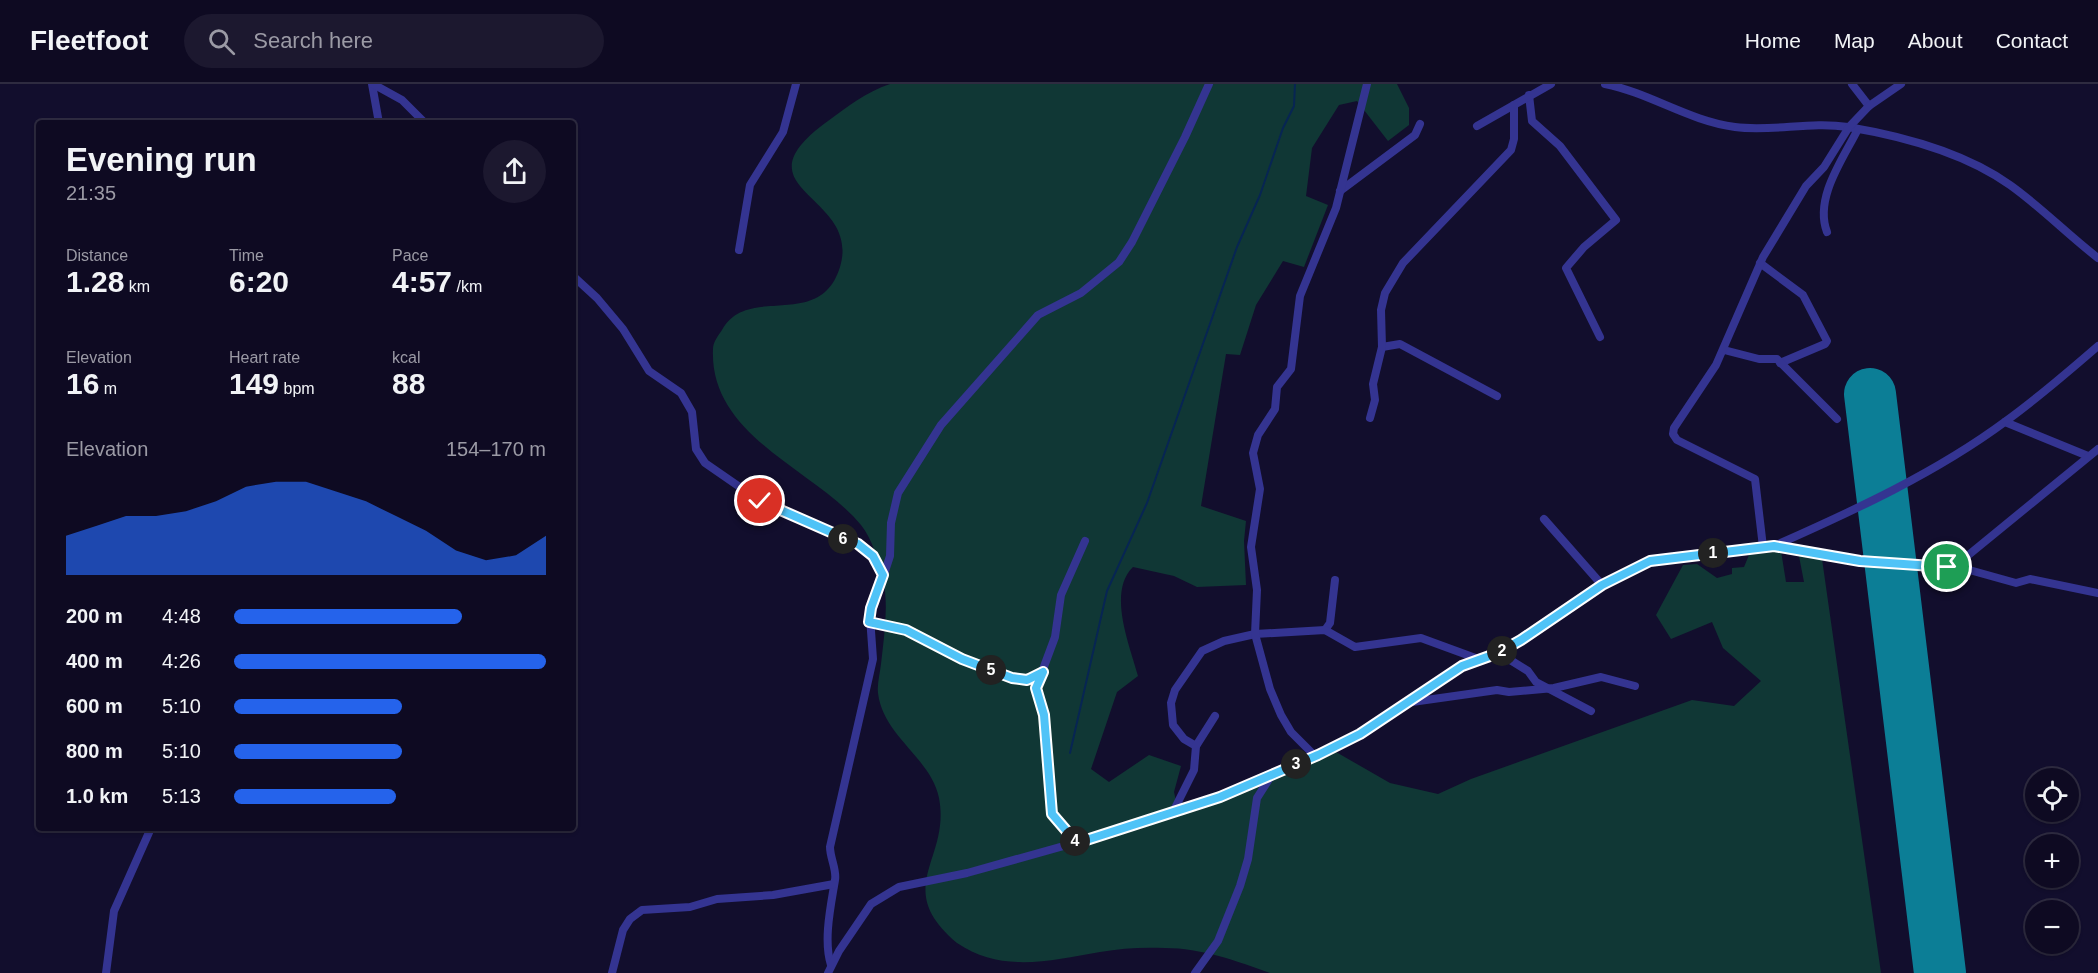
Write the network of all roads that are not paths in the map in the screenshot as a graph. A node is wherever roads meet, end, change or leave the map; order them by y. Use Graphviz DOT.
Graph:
graph roads {
  1 [pos="373,84"];
  2 [pos="796,84"];
  3 [pos="1209,84"];
  4 [pos="1367,84"];
  5 [pos="1551,84"];
  6 [pos="1605,84"];
  7 [pos="1852,84"];
  8 [pos="1901,84"];
  9 [pos="1528,95"];
  10 [pos="1514,105"];
  11 [pos="1869,106"];
  12 [pos="379,120"];
  13 [pos="422,120"];
  14 [pos="1420,124"];
  15 [pos="1477,126"];
  16 [pos="1853,128"];
  17 [pos="1340,191"];
  18 [pos="1827,232"];
  19 [pos="738,250"];
  20 [pos="2098,258"];
  21 [pos="1760,263"];
  22 [pos="576,279"];
  23 [pos="1600,337"];
  24 [pos="2098,346"];
  25 [pos="1382,348"];
  26 [pos="1724,350"];
  27 [pos="1780,363"];
  28 [pos="1497,396"];
  29 [pos="1370,418"];
  30 [pos="1837,419"];
  31 [pos="2005,422"];
  32 [pos="2098,449"];
  33 [pos="2088,456"];
  34 [pos="1544,519"];
  35 [pos="1085,541"];
  36 [pos="1774,546"];
  37 [pos="1763,548"];
  38 [pos="1955,566"];
  39 [pos="883,575"];
  40 [pos="1335,580"];
  41 [pos="1602,585"];
  42 [pos="2098,593"];
  43 [pos="869,622"];
  44 [pos="1325,630"];
  45 [pos="1255,634"];
  46 [pos="1498,653"];
  47 [pos="1481,660"];
  48 [pos="1043,672"];
  49 [pos="1635,686"];
  50 [pos="1549,689"];
  51 [pos="1408,702"];
  52 [pos="1591,711"];
  53 [pos="1215,716"];
  54 [pos="1196,746"];
  55 [pos="1315,756"];
  56 [pos="1273,773"];
  57 [pos="1174,810"];
  58 [pos="150,831"];
  59 [pos="1077,843"];
  60 [pos="834,884"];
  61 [pos="829,969"];
  62 [pos="106,973"];
  63 [pos="612,973"];
  64 [pos="1195,973"];
  1 -- 12 [label="street"];
  1 -- 13 [label="street"];
  2 -- 19 [label="street"];
  3 -- 39 [label="street"];
  4 -- 17 [label="street"];
  5 -- 9 [label="street"];
  6 -- 16 [label="street"];
  7 -- 11 [label="street"];
  8 -- 11 [label="street"];
  9 -- 10 [label="street"];
  9 -- 23 [label="street"];
  10 -- 15 [label="street"];
  10 -- 25 [label="street"];
  11 -- 16 [label="street"];
  14 -- 17 [label="street"];
  16 -- 18 [label="street"];
  16 -- 20 [label="street"];
  16 -- 21 [label="street"];
  17 -- 45 [label="street"];
  21 -- 26 [label="street"];
  21 -- 27 [label="street"];
  22 -- 39 [label="street"];
  24 -- 31 [label="street"];
  25 -- 28 [label="street"];
  25 -- 29 [label="street"];
  26 -- 27 [label="street"];
  26 -- 37 [label="street"];
  27 -- 30 [label="street"];
  31 -- 33 [label="street"];
  31 -- 36 [label="street"];
  32 -- 33 [label="street"];
  33 -- 38 [label="street"];
  34 -- 41 [label="street"];
  35 -- 48 [label="street"];
  36 -- 37 [label="street"];
  36 -- 38 [label="street"];
  37 -- 41 [label="street"];
  38 -- 42 [label="street"];
  39 -- 43 [label="street"];
  40 -- 44 [label="street"];
  41 -- 46 [label="street"];
  43 -- 48 [label="street"];
  43 -- 60 [label="street"];
  44 -- 45 [label="street"];
  44 -- 47 [label="street"];
  45 -- 54 [label="street"];
  45 -- 55 [label="street"];
  46 -- 47 [label="street"];
  46 -- 50 [label="street"];
  47 -- 51 [label="street"];
  48 -- 59 [label="street"];
  49 -- 50 [label="street"];
  50 -- 51 [label="street"];
  50 -- 52 [label="street"];
  51 -- 55 [label="street"];
  53 -- 54 [label="street"];
  54 -- 57 [label="street"];
  55 -- 56 [label="street"];
  56 -- 57 [label="street"];
  56 -- 64 [label="street"];
  57 -- 59 [label="street"];
  58 -- 62 [label="street"];
  59 -- 61 [label="street"];
  60 -- 61 [label="street"];
  60 -- 63 [label="street"];
}
